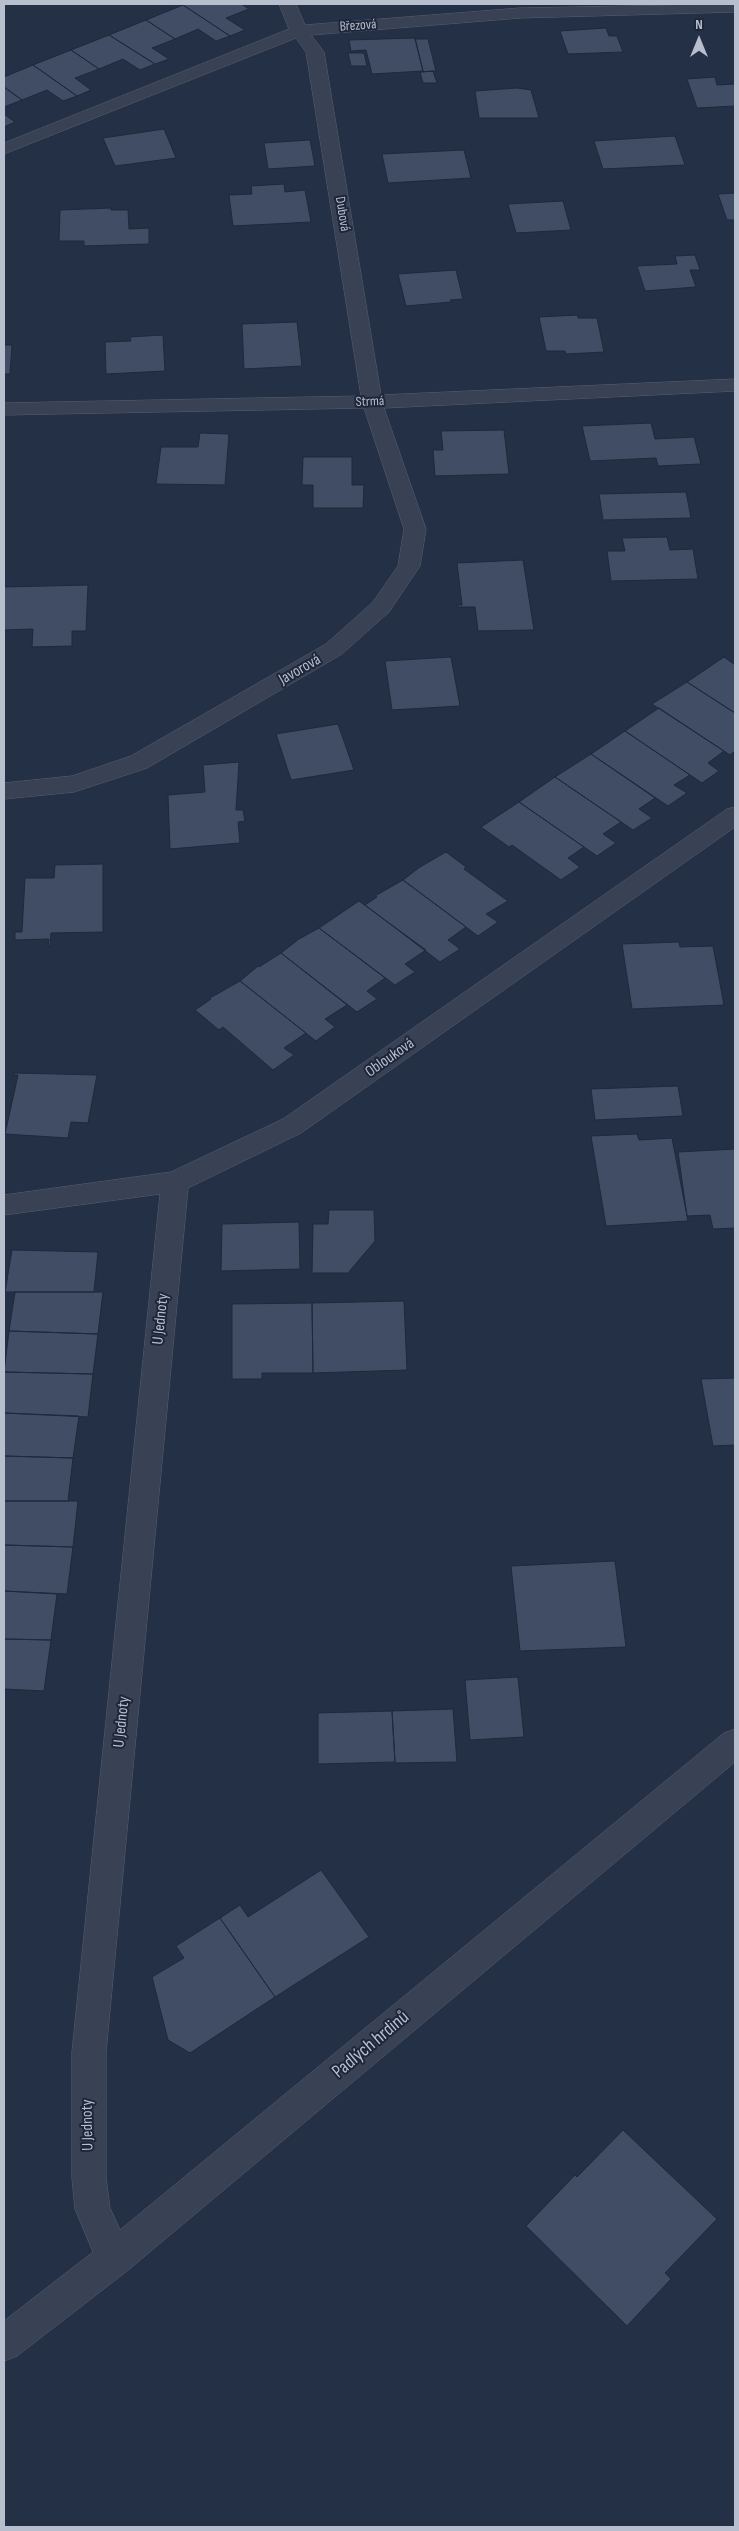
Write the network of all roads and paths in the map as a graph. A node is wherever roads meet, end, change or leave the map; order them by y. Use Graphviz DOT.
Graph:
graph roads {
  1 [pos="288,4"];
  2 [pos="735,7"];
  3 [pos="299,31"];
  4 [pos="4,149"];
  5 [pos="735,385"];
  6 [pos="372,402"];
  7 [pos="4,409"];
  8 [pos="4,791"];
  9 [pos="735,815"];
  10 [pos="175,1182"];
  11 [pos="4,1205"];
  12 [pos="735,1743"];
  13 [pos="114,2258"];
  14 [pos="4,2343"];
  1 -- 3 [label="street, Dubová"];
  2 -- 3 [label="street, Březová"];
  3 -- 4 [label="street, Březová"];
  3 -- 6 [label="street, Dubová"];
  5 -- 6 [label="street, Strmá"];
  6 -- 7 [label="street, Strmá"];
  6 -- 8 [label="street, Javorová"];
  9 -- 10 [label="street, Oblouková"];
  10 -- 11 [label="street, Oblouková"];
  10 -- 13 [label="street, U Jednoty"];
  12 -- 13 [label="street, Padlých hrdinů"];
  13 -- 14 [label="street, Padlých hrdinů"];
}
